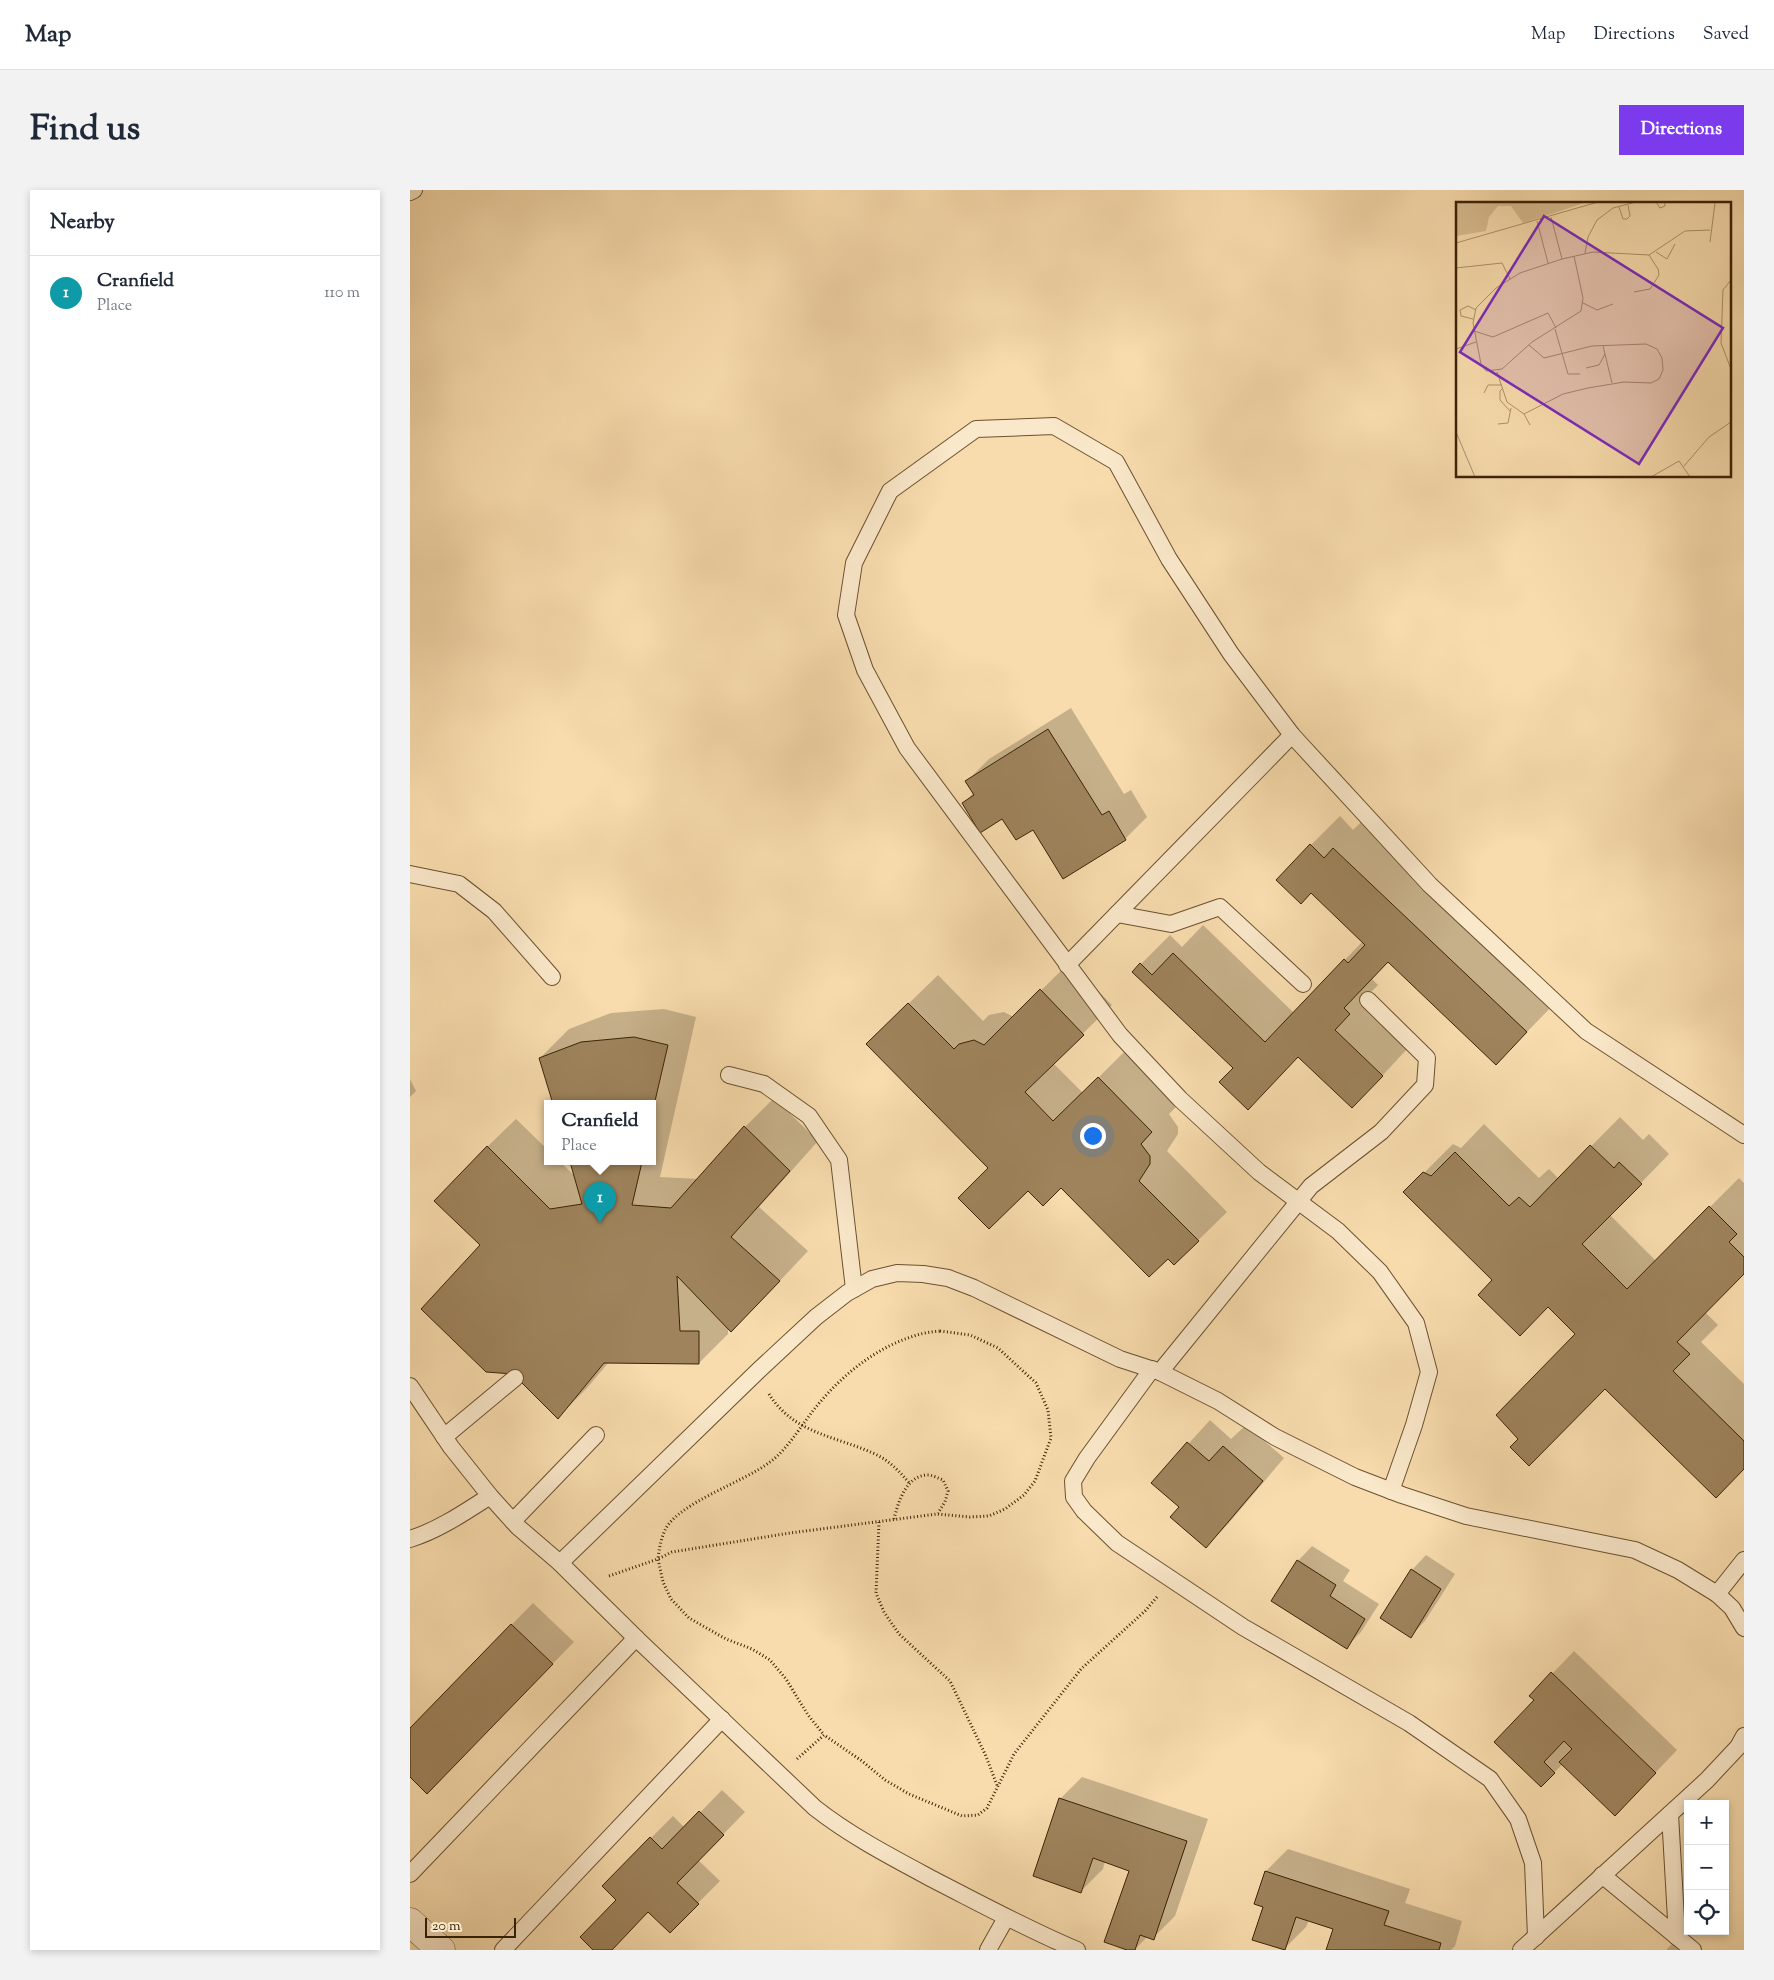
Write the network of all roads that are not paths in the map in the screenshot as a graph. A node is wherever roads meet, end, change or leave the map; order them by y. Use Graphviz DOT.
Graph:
graph roads {
  1 [pos="414,190"];
  2 [pos="410,192"];
  3 [pos="1292,735"];
  4 [pos="410,874"];
  5 [pos="1117,914"];
  6 [pos="1067,965"];
  7 [pos="552,977"];
  8 [pos="1303,984"];
  9 [pos="1368,1000"];
  10 [pos="729,1075"];
  11 [pos="1744,1135"];
  12 [pos="1300,1202"];
  13 [pos="854,1290"];
  14 [pos="1156,1371"];
  15 [pos="515,1378"];
  16 [pos="410,1386"];
  17 [pos="596,1435"];
  18 [pos="444,1437"];
  19 [pos="1391,1491"];
  20 [pos="490,1496"];
  21 [pos="513,1521"];
  22 [pos="410,1539"];
  23 [pos="1744,1560"];
  24 [pos="560,1563"];
  25 [pos="1717,1594"];
  26 [pos="1744,1628"];
  27 [pos="636,1638"];
  28 [pos="722,1719"];
  29 [pos="1744,1736"];
  30 [pos="1670,1814"];
  31 [pos="410,1874"];
  32 [pos="1602,1875"];
  33 [pos="1006,1918"];
  34 [pos="410,1922"];
  35 [pos="1536,1937"];
  36 [pos="1677,1937"];
  37 [pos="441,1950"];
  38 [pos="503,1950"];
  39 [pos="988,1950"];
  40 [pos="1077,1950"];
  41 [pos="1521,1950"];
  42 [pos="1693,1950"];
  1 -- 2 [label="lane"];
  3 -- 5 [label="lane"];
  3 -- 6 [label="lane"];
  3 -- 11 [label="lane"];
  4 -- 7 [label="lane"];
  5 -- 6 [label="lane"];
  5 -- 8 [label="lane"];
  6 -- 12 [label="lane"];
  9 -- 12 [label="lane"];
  10 -- 13 [label="lane"];
  12 -- 14 [label="lane"];
  12 -- 19 [label="lane"];
  13 -- 14 [label="lane"];
  13 -- 24 [label="lane"];
  14 -- 19 [label="lane"];
  14 -- 35 [label="lane"];
  15 -- 18 [label="lane"];
  16 -- 18 [label="lane"];
  17 -- 21 [label="lane"];
  18 -- 20 [label="lane"];
  19 -- 25 [label="lane"];
  20 -- 21 [label="lane"];
  20 -- 22 [label="lane"];
  21 -- 24 [label="lane"];
  23 -- 25 [label="lane"];
  24 -- 27 [label="lane"];
  25 -- 26 [label="lane"];
  27 -- 28 [label="lane"];
  27 -- 31 [label="lane"];
  28 -- 33 [label="lane"];
  28 -- 38 [label="lane"];
  29 -- 30 [label="lane"];
  30 -- 32 [label="lane"];
  30 -- 36 [label="lane"];
  32 -- 35 [label="lane"];
  32 -- 36 [label="lane"];
  33 -- 39 [label="lane"];
  33 -- 40 [label="lane"];
  34 -- 37 [label="street"];
  35 -- 41 [label="lane"];
  36 -- 42 [label="lane"];
}
